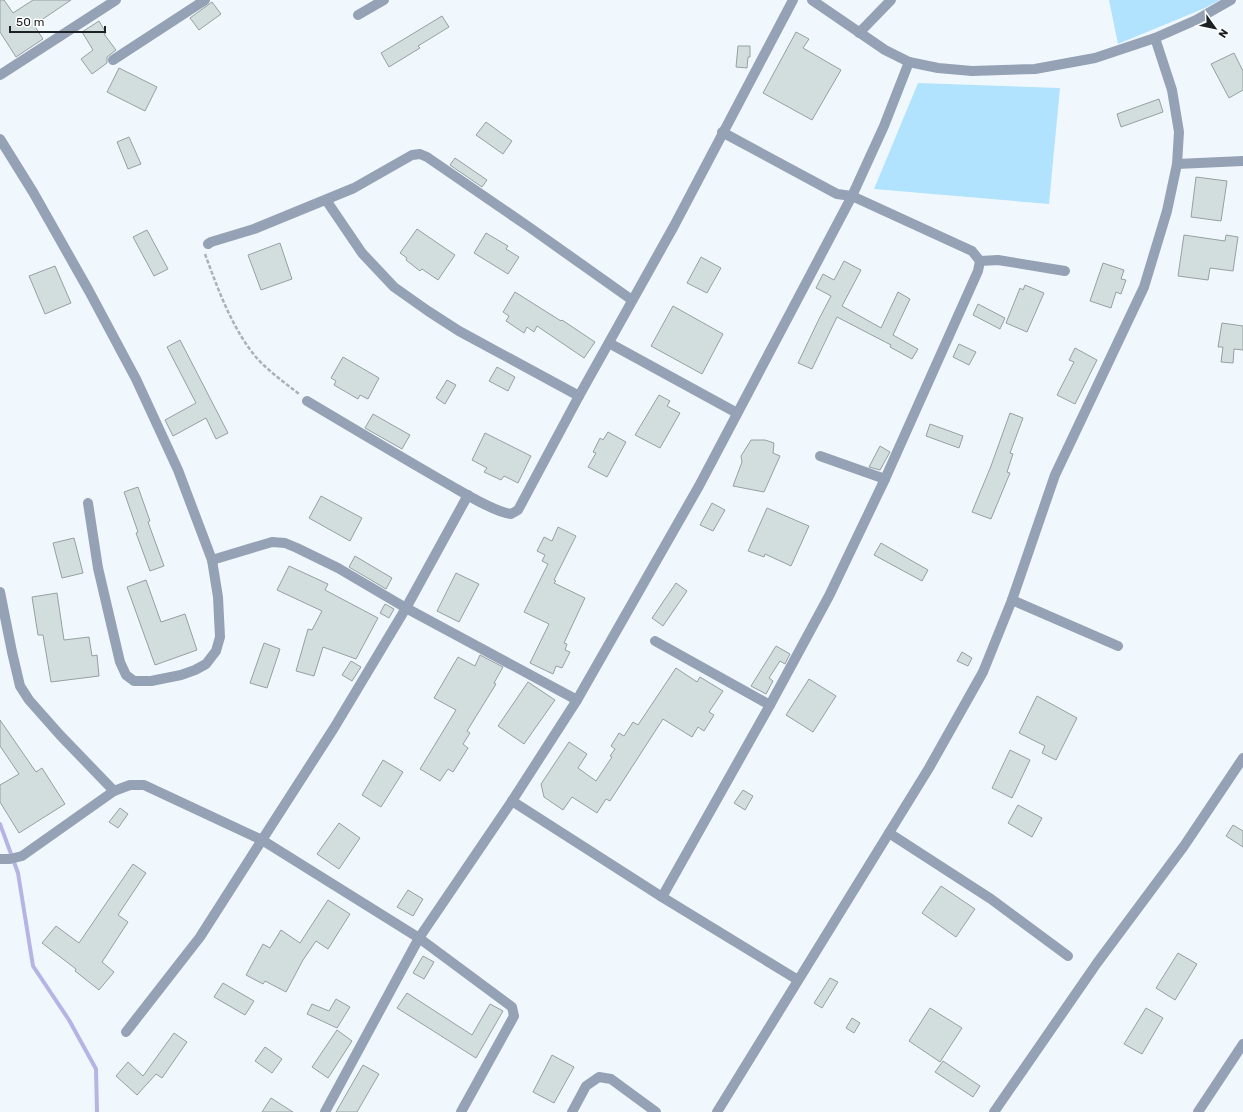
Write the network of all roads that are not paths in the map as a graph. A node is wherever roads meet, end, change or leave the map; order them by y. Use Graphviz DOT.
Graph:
graph roads {
  1 [pos="116,0"];
  2 [pos="205,0"];
  3 [pos="384,0"];
  4 [pos="793,0"];
  5 [pos="812,0"];
  6 [pos="890,0"];
  7 [pos="1231,0"];
  8 [pos="358,15"];
  9 [pos="859,33"];
  10 [pos="1155,38"];
  11 [pos="113,60"];
  12 [pos="909,62"];
  13 [pos="0,75"];
  14 [pos="722,132"];
  15 [pos="0,139"];
  16 [pos="1243,161"];
  17 [pos="1177,164"];
  18 [pos="852,196"];
  19 [pos="326,200"];
  20 [pos="208,244"];
  21 [pos="980,261"];
  22 [pos="1065,270"];
  23 [pos="632,300"];
  24 [pos="609,343"];
  25 [pos="579,396"];
  26 [pos="308,401"];
  27 [pos="737,413"];
  28 [pos="820,456"];
  29 [pos="885,479"];
  30 [pos="468,495"];
  31 [pos="88,503"];
  32 [pos="212,560"];
  33 [pos="0,592"];
  34 [pos="1012,600"];
  35 [pos="406,608"];
  36 [pos="655,641"];
  37 [pos="1118,646"];
  38 [pos="577,700"];
  39 [pos="770,705"];
  40 [pos="1243,758"];
  41 [pos="114,791"];
  42 [pos="512,801"];
  43 [pos="889,833"];
  44 [pos="262,840"];
  45 [pos="5,859"];
  46 [pos="662,897"];
  47 [pos="419,938"];
  48 [pos="1068,956"];
  49 [pos="798,980"];
  50 [pos="126,1032"];
  51 [pos="1243,1044"];
  52 [pos="325,1112"];
  53 [pos="461,1112"];
  54 [pos="572,1112"];
  55 [pos="656,1112"];
  56 [pos="717,1112"];
  57 [pos="994,1112"];
  58 [pos="1198,1112"];
  1 -- 13 [label="street"];
  2 -- 11 [label="street"];
  3 -- 8 [label="street"];
  4 -- 14 [label="street"];
  5 -- 9 [label="street"];
  6 -- 9 [label="street"];
  7 -- 10 [label="street"];
  9 -- 12 [label="street"];
  10 -- 12 [label="street"];
  10 -- 17 [label="street"];
  12 -- 18 [label="street"];
  14 -- 18 [label="street"];
  14 -- 23 [label="street"];
  15 -- 32 [label="street"];
  16 -- 17 [label="street"];
  17 -- 34 [label="street"];
  18 -- 21 [label="street"];
  18 -- 27 [label="street"];
  19 -- 20 [label="street"];
  19 -- 23 [label="street"];
  19 -- 25 [label="street"];
  21 -- 22 [label="street"];
  21 -- 29 [label="street"];
  23 -- 24 [label="street"];
  24 -- 25 [label="street"];
  24 -- 27 [label="street"];
  25 -- 30 [label="street"];
  26 -- 30 [label="street"];
  27 -- 38 [label="street"];
  28 -- 29 [label="street"];
  29 -- 39 [label="street"];
  30 -- 35 [label="street"];
  31 -- 32 [label="street"];
  32 -- 35 [label="street"];
  33 -- 41 [label="street"];
  34 -- 37 [label="street"];
  34 -- 43 [label="street"];
  35 -- 38 [label="street"];
  35 -- 44 [label="street"];
  36 -- 39 [label="street"];
  38 -- 42 [label="street"];
  39 -- 46 [label="street"];
  40 -- 57 [label="street"];
  41 -- 44 [label="street"];
  41 -- 45 [label="street"];
  42 -- 46 [label="street"];
  42 -- 47 [label="street"];
  43 -- 48 [label="street"];
  43 -- 49 [label="street"];
  44 -- 47 [label="street"];
  44 -- 50 [label="street"];
  46 -- 49 [label="street"];
  47 -- 52 [label="street"];
  47 -- 53 [label="street"];
  49 -- 56 [label="street"];
  51 -- 58 [label="street"];
  54 -- 55 [label="street"];
}
